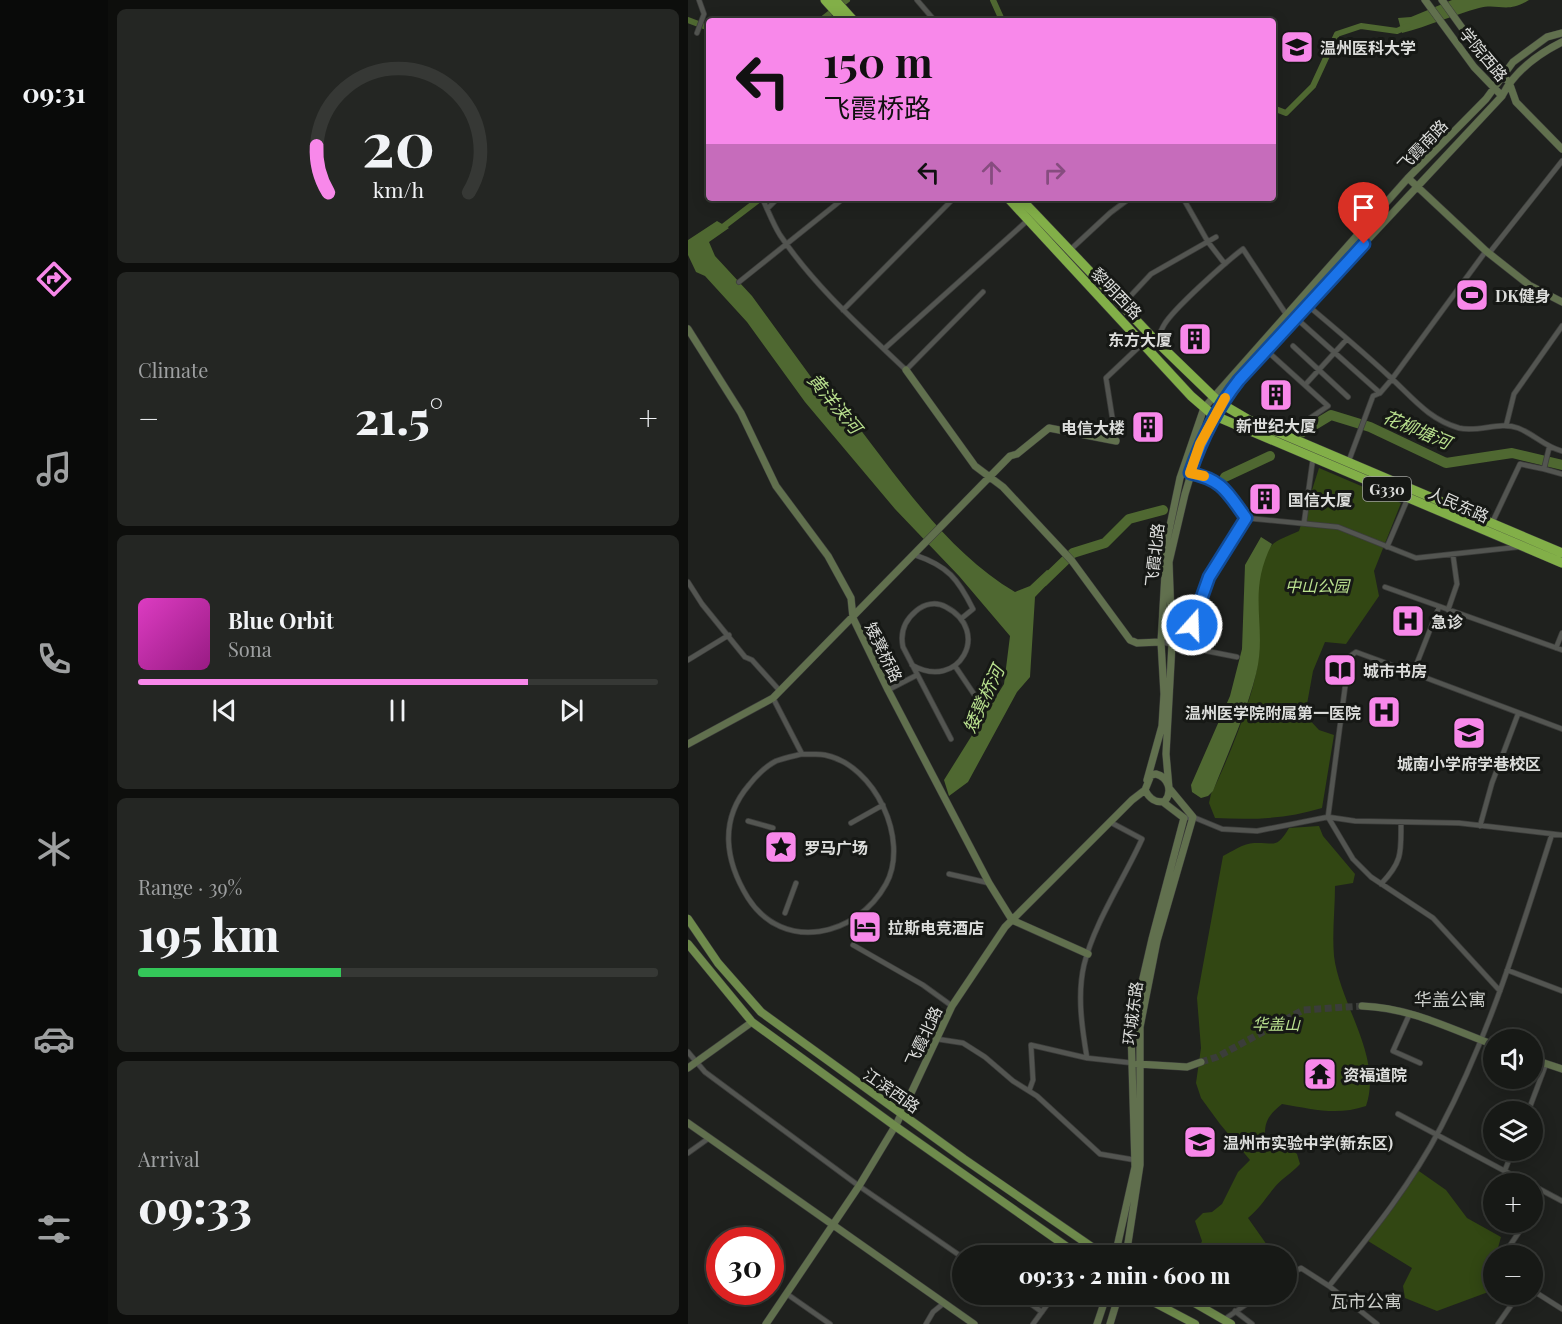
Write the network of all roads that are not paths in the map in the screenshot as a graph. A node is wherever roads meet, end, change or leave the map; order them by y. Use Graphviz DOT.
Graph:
graph roads {
  1 [pos="699,0"];
  2 [pos="825,0"];
  3 [pos="835,0"];
  4 [pos="917,0"];
  5 [pos="1425,0"];
  6 [pos="1443,1"];
  7 [pos="842,15"];
  8 [pos="932,18"];
  9 [pos="697,33"];
  10 [pos="1561,33"];
  11 [pos="1561,42"];
  12 [pos="1501,75"];
  13 [pos="1509,82"];
  14 [pos="1494,88"];
  15 [pos="1502,96"];
  16 [pos="1561,149"];
  17 [pos="1561,161"];
  18 [pos="1408,178"];
  19 [pos="1416,186"];
  20 [pos="763,201"];
  21 [pos="775,201"];
  22 [pos="840,201"];
  23 [pos="951,201"];
  24 [pos="1011,201"];
  25 [pos="1023,201"];
  26 [pos="1126,201"];
  27 [pos="1185,201"];
  28 [pos="767,209"];
  29 [pos="1028,220"];
  30 [pos="1216,237"];
  31 [pos="1208,242"];
  32 [pos="786,243"];
  33 [pos="1488,251"];
  34 [pos="1067,254"];
  35 [pos="1225,264"];
  36 [pos="739,282"];
  37 [pos="983,292"];
  38 [pos="1300,299"];
  39 [pos="1561,302"];
  40 [pos="1122,305"];
  41 [pos="1308,306"];
  42 [pos="843,310"];
  43 [pos="1286,314"];
  44 [pos="1297,319"];
  45 [pos="1561,326"];
  46 [pos="688,329"];
  47 [pos="1346,339"];
  48 [pos="1155,340"];
  49 [pos="1144,342"];
  50 [pos="1293,346"];
  51 [pos="884,349"];
  52 [pos="1266,350"];
  53 [pos="1334,353"];
  54 [pos="906,370"];
  55 [pos="1319,370"];
  56 [pos="1392,379"];
  57 [pos="1305,385"];
  58 [pos="1380,393"];
  59 [pos="1213,395"];
  60 [pos="1348,397"];
  61 [pos="1220,403"];
  62 [pos="1204,408"];
  63 [pos="1213,415"];
  64 [pos="1506,426"];
  65 [pos="1291,431"];
  66 [pos="1116,441"];
  67 [pos="1549,448"];
  68 [pos="1561,451"];
  69 [pos="1313,458"];
  70 [pos="1348,463"];
  71 [pos="1544,467"];
  72 [pos="1190,473"];
  73 [pos="1561,474"];
  74 [pos="990,477"];
  75 [pos="1408,498"];
  76 [pos="1246,518"];
  77 [pos="1304,523"];
  78 [pos="1491,524"];
  79 [pos="1387,547"];
  80 [pos="1520,547"];
  81 [pos="1561,554"];
  82 [pos="915,555"];
  83 [pos="1453,555"];
  84 [pos="1561,564"];
  85 [pos="688,582"];
  86 [pos="1385,587"];
  87 [pos="694,593"];
  88 [pos="688,596"];
  89 [pos="1439,607"];
  90 [pos="1448,610"];
  91 [pos="853,618"];
  92 [pos="962,618"];
  93 [pos="1561,633"];
  94 [pos="729,635"];
  95 [pos="1161,642"];
  96 [pos="1172,644"];
  97 [pos="1185,645"];
  98 [pos="1559,649"];
  99 [pos="1237,657"];
  100 [pos="688,660"];
  101 [pos="912,665"];
  102 [pos="955,666"];
  103 [pos="1413,673"];
  104 [pos="917,675"];
  105 [pos="888,690"];
  106 [pos="780,692"];
  107 [pos="773,698"];
  108 [pos="982,706"];
  109 [pos="1518,714"];
  110 [pos="1561,729"];
  111 [pos="951,739"];
  112 [pos="688,744"];
  113 [pos="802,754"];
  114 [pos="1147,780"];
  115 [pos="1169,788"];
  116 [pos="1145,790"];
  117 [pos="1163,802"];
  118 [pos="883,805"];
  119 [pos="1328,817"];
  120 [pos="1189,818"];
  121 [pos="748,821"];
  122 [pos="1110,822"];
  123 [pos="1401,822"];
  124 [pos="851,823"];
  125 [pos="1480,826"];
  126 [pos="773,828"];
  127 [pos="1552,834"];
  128 [pos="1561,835"];
  129 [pos="949,874"];
  130 [pos="796,883"];
  131 [pos="989,883"];
  132 [pos="1381,884"];
  133 [pos="785,913"];
  134 [pos="688,919"];
  135 [pos="1012,920"];
  136 [pos="688,944"];
  137 [pos="853,945"];
  138 [pos="1088,954"];
  139 [pos="1507,970"];
  140 [pos="1500,991"];
  141 [pos="1561,991"];
  142 [pos="952,1006"];
  143 [pos="1362,1006"];
  144 [pos="1410,1013"];
  145 [pos="752,1022"];
  146 [pos="937,1039"];
  147 [pos="1481,1040"];
  148 [pos="688,1052"];
  149 [pos="1087,1058"];
  150 [pos="1201,1062"];
  151 [pos="1420,1063"];
  152 [pos="1543,1063"];
  153 [pos="696,1064"];
  154 [pos="1136,1064"];
  155 [pos="1546,1064"];
  156 [pos="688,1068"];
  157 [pos="1561,1069"];
  158 [pos="1029,1091"];
  159 [pos="1532,1101"];
  160 [pos="901,1114"];
  161 [pos="1398,1114"];
  162 [pos="688,1123"];
  163 [pos="895,1126"];
  164 [pos="1437,1134"];
  165 [pos="709,1138"];
  166 [pos="688,1153"];
  167 [pos="1135,1160"];
  168 [pos="1509,1161"];
  169 [pos="1505,1170"];
  170 [pos="1511,1173"];
  171 [pos="859,1186"];
  172 [pos="1543,1191"];
  173 [pos="1561,1201"];
  174 [pos="834,1226"];
  175 [pos="1064,1245"];
  176 [pos="1089,1245"];
  177 [pos="1117,1245"];
  178 [pos="1128,1245"];
  179 [pos="952,1250"];
  180 [pos="1297,1270"];
  181 [pos="1329,1286"];
  182 [pos="787,1293"];
  183 [pos="1543,1297"];
  184 [pos="944,1303"];
  185 [pos="1032,1305"];
  186 [pos="1047,1305"];
  187 [pos="1103,1305"];
  188 [pos="1116,1305"];
  189 [pos="1159,1305"];
  190 [pos="1198,1305"];
  191 [pos="1244,1305"];
  192 [pos="1511,1305"];
  193 [pos="1561,1308"];
  194 [pos="1235,1311"];
  195 [pos="1042,1312"];
  196 [pos="1228,1322"];
  197 [pos="1374,1323"];
  198 [pos="766,1324"];
  199 [pos="830,1324"];
  200 [pos="926,1324"];
  201 [pos="974,1324"];
  202 [pos="1033,1324"];
  203 [pos="1097,1324"];
  204 [pos="1110,1324"];
  205 [pos="1195,1324"];
  206 [pos="1252,1324"];
  207 [pos="1498,1324"];
  1 -- 9 [label="street"];
  2 -- 7 [label="highway"];
  3 -- 7 [label="highway"];
  4 -- 8 [label="street"];
  5 -- 14 [label="street, 学院西路"];
  6 -- 12 [label="street, 学院西路"];
  10 -- 12 [label="street, 飞霞南路"];
  11 -- 13 [label="street, 飞霞南路"];
  12 -- 13 [label="street, 学院西路"];
  12 -- 14 [label="street, 飞霞南路"];
  13 -- 15 [label="street, 飞霞南路"];
  13 -- 16 [label="street"];
  14 -- 15 [label="street, 学院西路"];
  14 -- 18 [label="street, 飞霞南路"];
  15 -- 19 [label="street, 飞霞南路"];
  17 -- 33 [label="street"];
  18 -- 19 [label="street"];
  18 -- 38 [label="street, 飞霞南路"];
  19 -- 33 [label="street"];
  19 -- 41 [label="street, 飞霞南路"];
  20 -- 28 [label="street"];
  21 -- 28 [label="street"];
  22 -- 32 [label="street"];
  23 -- 42 [label="street"];
  24 -- 29 [label="highway, 黎明西路 / G330"];
  25 -- 34 [label="highway, 黎明西路 / G330"];
  26 -- 34 [label="street"];
  27 -- 31 [label="street"];
  28 -- 32 [label="street"];
  29 -- 34 [label="highway, 黎明西路 / G330"];
  29 -- 51 [label="street"];
  30 -- 31 [label="street"];
  31 -- 35 [label="street"];
  31 -- 40 [label="street"];
  32 -- 36 [label="street"];
  32 -- 42 [label="street"];
  33 -- 39 [label="street"];
  33 -- 56 [label="street"];
  34 -- 40 [label="highway, 黎明西路 / G330"];
  34 -- 49 [label="highway, 黎明西路 / G330"];
  35 -- 43 [label="street"];
  35 -- 48 [label="street"];
  37 -- 54 [label="street"];
  38 -- 41 [label="street"];
  38 -- 43 [label="street, 飞霞南路"];
  40 -- 48 [label="highway, 黎明西路 / G330"];
  41 -- 44 [label="street, 飞霞南路"];
  41 -- 47 [label="street"];
  42 -- 51 [label="street"];
  43 -- 59 [label="street, 飞霞南路"];
  44 -- 52 [label="street, 飞霞南路"];
  44 -- 53 [label="street"];
  45 -- 64 [label="street"];
  46 -- 91 [label="street, 矮凳桥路"];
  47 -- 53 [label="street"];
  47 -- 56 [label="street"];
  48 -- 59 [label="highway, 黎明西路 / G330"];
  49 -- 62 [label="highway, 黎明西路 / G330"];
  49 -- 66 [label="street"];
  50 -- 55 [label="street"];
  51 -- 54 [label="street"];
  52 -- 57 [label="street"];
  52 -- 61 [label="street, 飞霞南路"];
  53 -- 55 [label="street"];
  53 -- 58 [label="street"];
  54 -- 74 [label="street"];
  55 -- 57 [label="street"];
  55 -- 60 [label="street"];
  56 -- 58 [label="street"];
  56 -- 64 [label="street"];
  57 -- 65 [label="street"];
  58 -- 70 [label="street"];
  59 -- 61 [label="highway, G330"];
  59 -- 62 [label="street, 飞霞北路"];
  61 -- 63 [label="street, 飞霞南路"];
  61 -- 70 [label="highway, 人民东路 / G330"];
  62 -- 63 [label="highway, G330"];
  62 -- 95 [label="street, 飞霞北路"];
  63 -- 69 [label="highway, 人民东路 / G330"];
  63 -- 72 [label="street, 飞霞北路"];
  64 -- 67 [label="street"];
  66 -- 74 [label="street"];
  67 -- 68 [label="street"];
  67 -- 71 [label="street"];
  69 -- 75 [label="highway, 人民东路 / G330"];
  69 -- 77 [label="street"];
  70 -- 78 [label="highway, 人民东路 / G330"];
  71 -- 73 [label="street"];
  71 -- 78 [label="street"];
  72 -- 76 [label="street"];
  72 -- 96 [label="street, 飞霞北路"];
  74 -- 82 [label="street"];
  74 -- 95 [label="street"];
  75 -- 79 [label="street"];
  75 -- 80 [label="highway, 人民东路 / G330"];
  76 -- 77 [label="street"];
  76 -- 97 [label="street"];
  77 -- 79 [label="street"];
  78 -- 81 [label="highway, 人民东路 / G330"];
  79 -- 83 [label="street"];
  80 -- 83 [label="street"];
  80 -- 84 [label="highway, 人民东路 / G330"];
  82 -- 91 [label="street"];
  82 -- 92 [label="street"];
  83 -- 90 [label="street"];
  85 -- 87 [label="street"];
  86 -- 89 [label="street"];
  87 -- 88 [label="street"];
  87 -- 94 [label="street"];
  89 -- 90 [label="street"];
  89 -- 103 [label="street"];
  90 -- 98 [label="street"];
  91 -- 105 [label="street, 矮凳桥路"];
  91 -- 106 [label="street"];
  92 -- 101 [label="street"];
  92 -- 102 [label="street"];
  93 -- 98 [label="street"];
  94 -- 100 [label="street"];
  94 -- 106 [label="street"];
  95 -- 96 [label="street"];
  95 -- 114 [label="street, 飞霞北路"];
  96 -- 97 [label="street"];
  96 -- 115 [label="street, 飞霞北路"];
  97 -- 99 [label="street"];
  101 -- 102 [label="street"];
  101 -- 104 [label="street"];
  102 -- 108 [label="street"];
  103 -- 109 [label="street"];
  103 -- 119 [label="street"];
  104 -- 105 [label="street"];
  104 -- 111 [label="street"];
  105 -- 131 [label="street, 矮凳桥路"];
  106 -- 107 [label="street"];
  107 -- 112 [label="street"];
  107 -- 113 [label="street"];
  109 -- 110 [label="street"];
  109 -- 125 [label="street"];
  113 -- 118 [label="street"];
  113 -- 118 [label="street"];
  114 -- 115 [label="street"];
  114 -- 116 [label="street, 飞霞北路"];
  115 -- 117 [label="street, 飞霞北路"];
  115 -- 120 [label="street"];
  116 -- 117 [label="street"];
  116 -- 122 [label="street, 飞霞北路"];
  117 -- 120 [label="street"];
  118 -- 124 [label="street"];
  119 -- 120 [label="street"];
  119 -- 123 [label="street"];
  119 -- 132 [label="street"];
  120 -- 154 [label="street, 环城东路"];
  121 -- 126 [label="street"];
  122 -- 135 [label="street, 飞霞北路"];
  122 -- 138 [label="street"];
  123 -- 125 [label="street"];
  123 -- 132 [label="street"];
  125 -- 127 [label="street"];
  127 -- 128 [label="street"];
  127 -- 139 [label="street"];
  129 -- 131 [label="street"];
  130 -- 133 [label="street"];
  131 -- 135 [label="street, 矮凳桥路"];
  132 -- 140 [label="street"];
  134 -- 160 [label="main road, 江滨西路"];
  135 -- 138 [label="street"];
  135 -- 142 [label="street, 飞霞北路"];
  136 -- 145 [label="main road, 江滨西路"];
  137 -- 142 [label="street"];
  138 -- 149 [label="street"];
  139 -- 140 [label="street"];
  139 -- 141 [label="street"];
  140 -- 147 [label="street"];
  142 -- 146 [label="street, 飞霞北路"];
  143 -- 144 [label="street"];
  144 -- 147 [label="street"];
  144 -- 151 [label="street"];
  145 -- 153 [label="street"];
  145 -- 163 [label="main road, 江滨西路"];
  146 -- 158 [label="street"];
  146 -- 160 [label="street, 飞霞北路"];
  147 -- 164 [label="street"];
  148 -- 153 [label="street"];
  149 -- 154 [label="street"];
  149 -- 158 [label="street"];
  150 -- 154 [label="street"];
  152 -- 155 [label="street"];
  153 -- 156 [label="street"];
  153 -- 171 [label="street"];
  154 -- 167 [label="street, 环城东路"];
  154 -- 178 [label="street, 环城东路"];
  155 -- 157 [label="street"];
  155 -- 159 [label="street"];
  158 -- 167 [label="street"];
  160 -- 163 [label="street, 飞霞北路"];
  160 -- 176 [label="main road, 江滨西路"];
  161 -- 164 [label="street"];
  162 -- 165 [label="street"];
  163 -- 171 [label="street, 飞霞北路"];
  163 -- 175 [label="main road, 江滨西路"];
  164 -- 169 [label="street"];
  164 -- 181 [label="street"];
  165 -- 166 [label="street"];
  165 -- 174 [label="street"];
  167 -- 177 [label="street, 环城东路"];
  168 -- 169 [label="street"];
  169 -- 170 [label="street"];
  171 -- 174 [label="street, 飞霞北路"];
  171 -- 179 [label="street"];
  172 -- 173 [label="street"];
  174 -- 182 [label="street, 飞霞北路"];
  174 -- 184 [label="street"];
  180 -- 181 [label="street"];
  181 -- 197 [label="street"];
  182 -- 198 [label="street, 飞霞北路"];
  182 -- 199 [label="street"];
  183 -- 193 [label="street"];
  184 -- 200 [label="street"];
  184 -- 201 [label="street"];
  185 -- 195 [label="street"];
  186 -- 195 [label="street"];
  187 -- 203 [label="street"];
  188 -- 204 [label="street"];
  189 -- 205 [label="main road"];
  190 -- 196 [label="main road"];
  191 -- 194 [label="street"];
  192 -- 207 [label="street"];
  194 -- 196 [label="street"];
  194 -- 206 [label="street"];
  195 -- 202 [label="street"];
}
